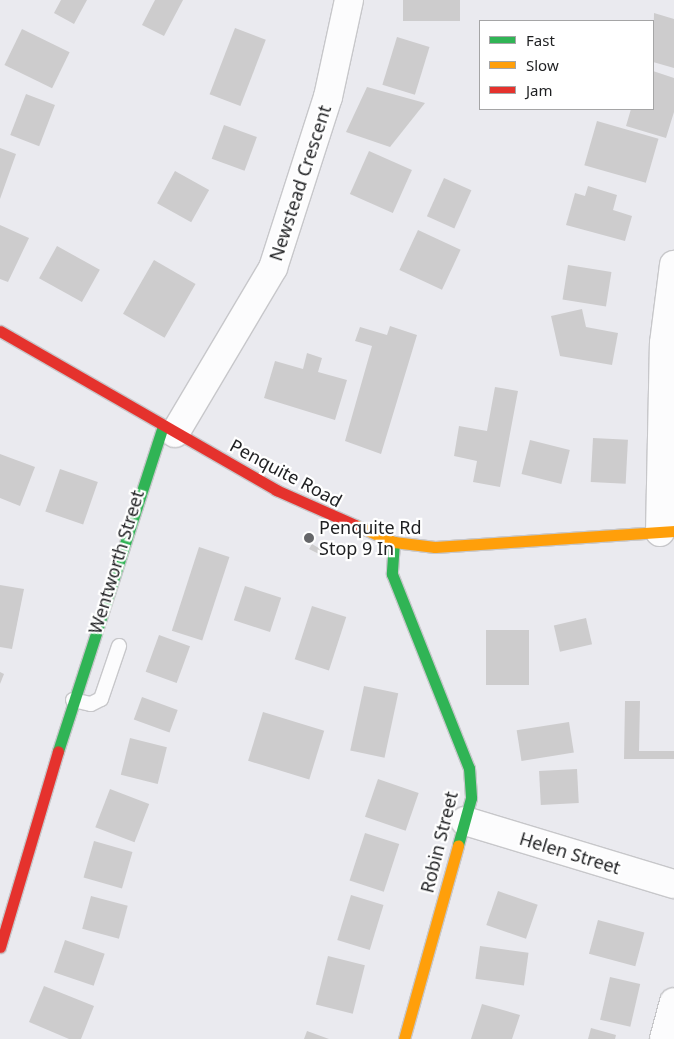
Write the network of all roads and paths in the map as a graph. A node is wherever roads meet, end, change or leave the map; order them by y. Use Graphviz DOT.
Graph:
graph roads {
  1 [pos="349,0"];
  2 [pos="674,265"];
  3 [pos="0,331"];
  4 [pos="169,429"];
  5 [pos="667,532"];
  6 [pos="394,542"];
  7 [pos="119,646"];
  8 [pos="73,700"];
  9 [pos="465,821"];
  10 [pos="674,884"];
  11 [pos="0,947"];
  12 [pos="674,1002"];
  13 [pos="404,1039"];
  14 [pos="664,1039"];
  1 -- 4 [label="street, Newstead Crescent"];
  2 -- 5 [label="street"];
  3 -- 4 [label="street, Penquite Road"];
  4 -- 6 [label="street, Penquite Road"];
  4 -- 8 [label="street, Wentworth Street"];
  5 -- 6 [label="street, Penquite Road"];
  6 -- 9 [label="street, Robin Street"];
  7 -- 8 [label="lane, Wentworth Street"];
  8 -- 11 [label="street, Wentworth Street"];
  9 -- 10 [label="street, Helen Street"];
  9 -- 13 [label="street, Robin Street"];
  12 -- 14 [label="street"];
}
